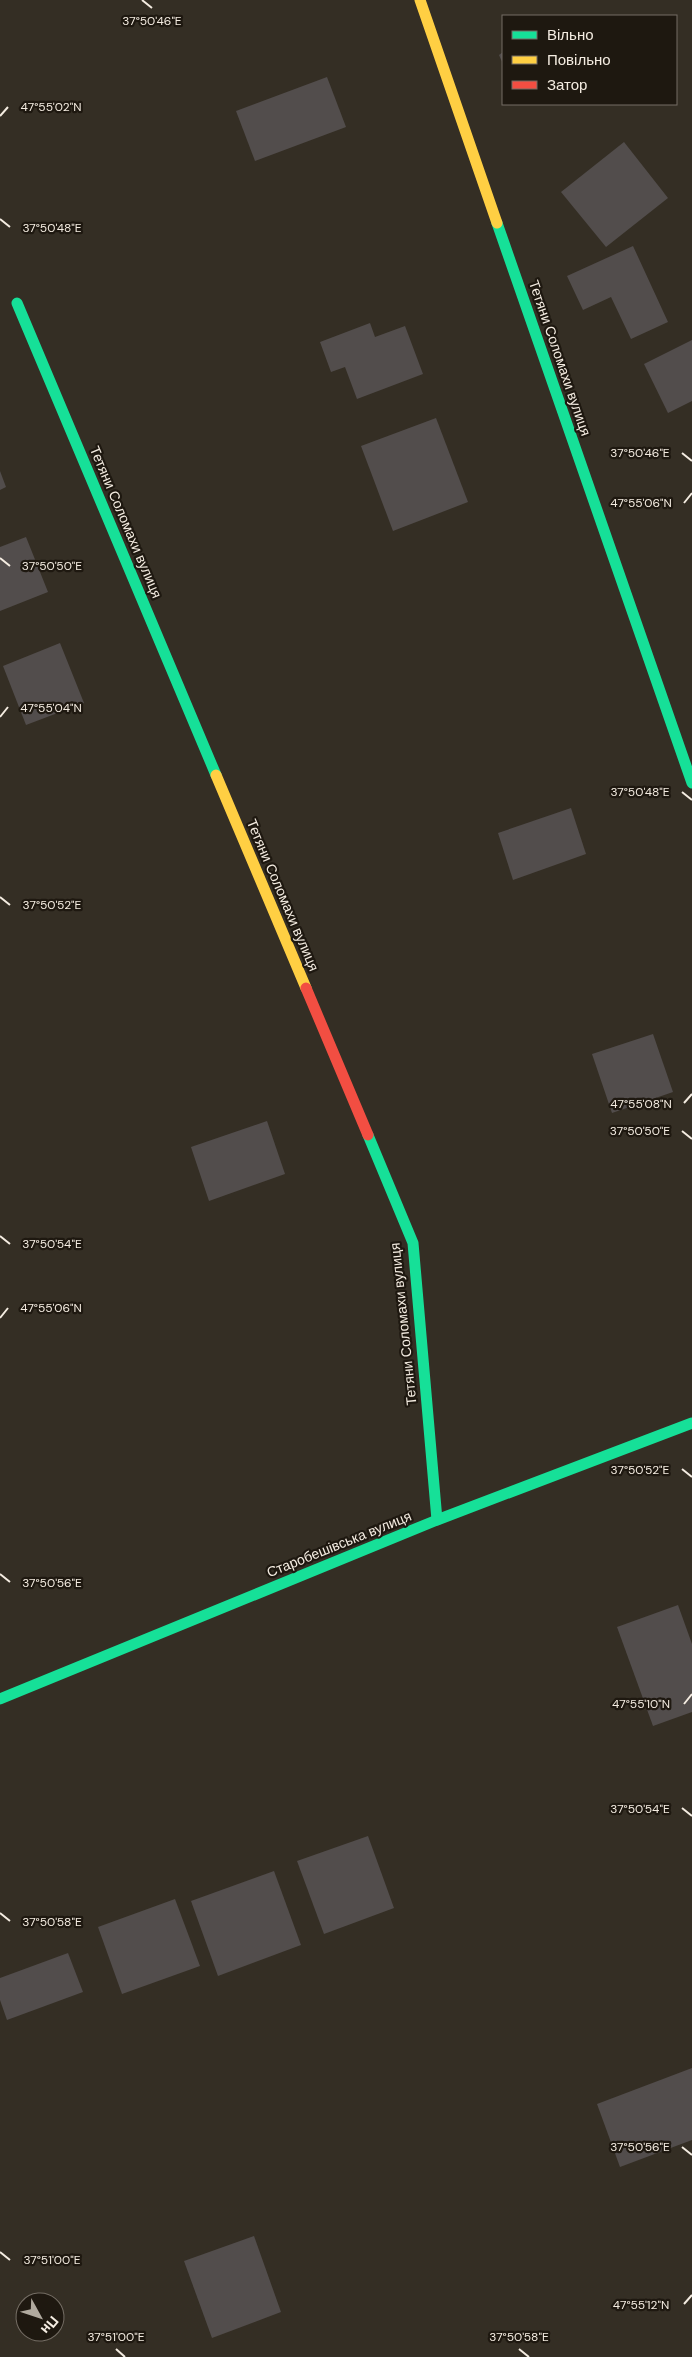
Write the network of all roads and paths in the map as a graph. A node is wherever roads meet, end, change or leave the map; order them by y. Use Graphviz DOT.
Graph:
graph roads {
  1 [pos="420,0"];
  2 [pos="18,303"];
  3 [pos="692,783"];
  4 [pos="692,1424"];
  5 [pos="437,1520"];
  6 [pos="0,1699"];
  1 -- 3 [label="street, Тетяни Соломахи вулиця"];
  2 -- 5 [label="street, Тетяни Соломахи вулиця"];
  4 -- 5 [label="street, Старобешівська вулиця"];
  5 -- 6 [label="street, Старобешівська вулиця"];
}
